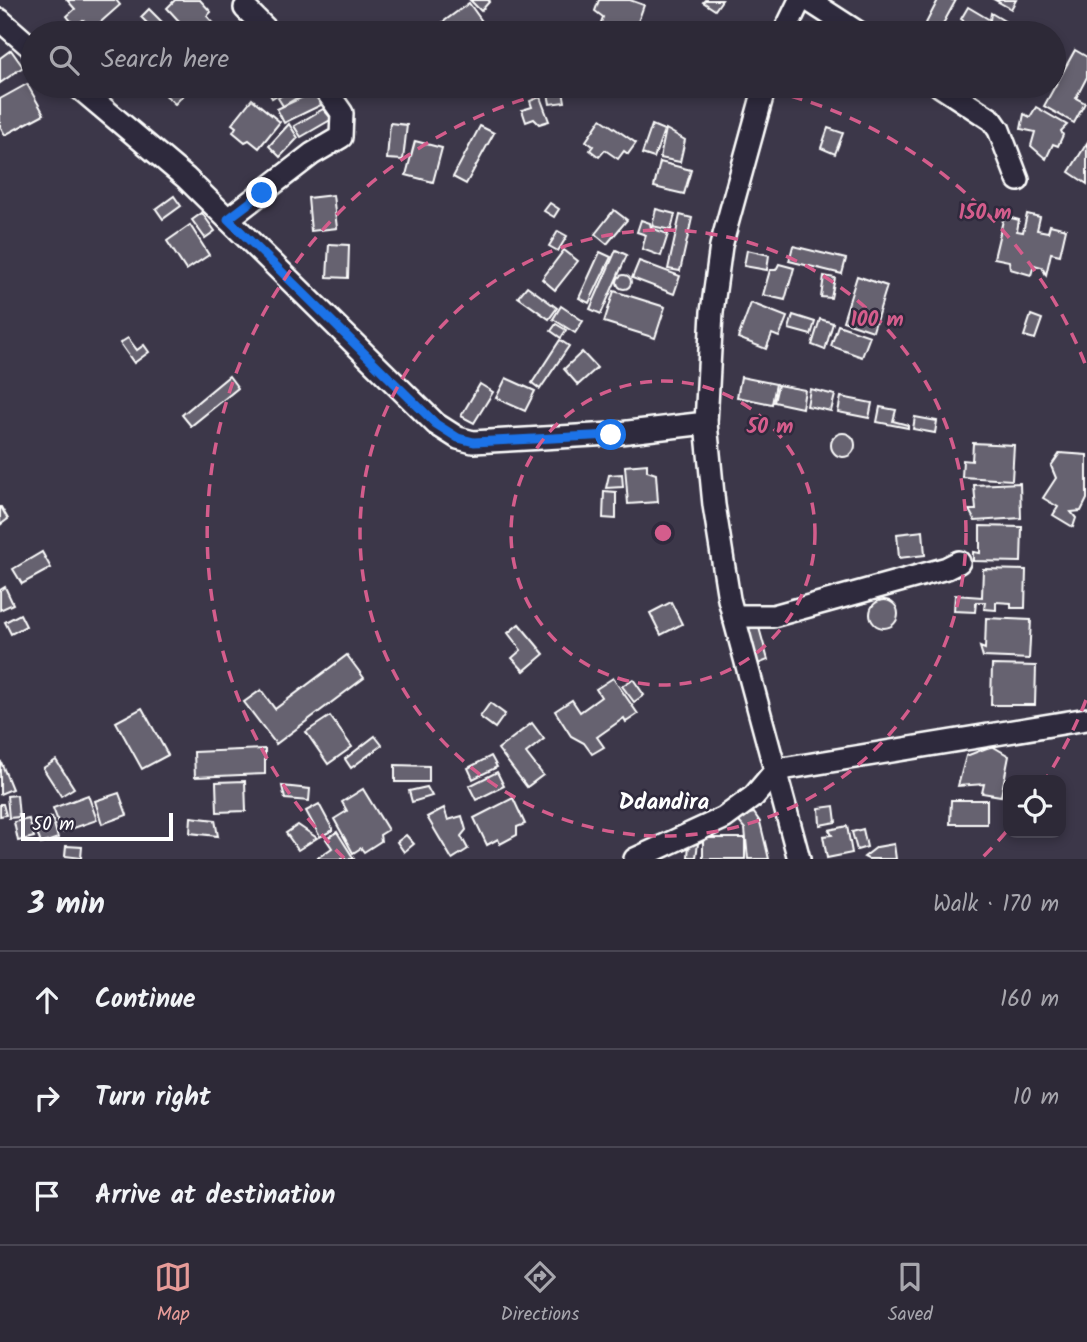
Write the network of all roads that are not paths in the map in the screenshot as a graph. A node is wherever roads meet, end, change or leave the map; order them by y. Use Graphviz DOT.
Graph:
graph roads {
  1 [pos="800,0"];
  2 [pos="808,0"];
  3 [pos="245,9"];
  4 [pos="0,20"];
  5 [pos="258,21"];
  6 [pos="790,21"];
  7 [pos="840,21"];
  8 [pos="21,38"];
  9 [pos="91,98"];
  10 [pos="331,98"];
  11 [pos="762,98"];
  12 [pos="958,98"];
  13 [pos="1018,180"];
  14 [pos="228,219"];
  15 [pos="706,423"];
  16 [pos="959,562"];
  17 [pos="733,616"];
  18 [pos="1087,719"];
  19 [pos="776,770"];
  20 [pos="635,859"];
  21 [pos="799,859"];
  1 -- 6 [label="street"];
  2 -- 7 [label="street"];
  3 -- 5 [label="street"];
  4 -- 8 [label="street"];
  9 -- 14 [label="street"];
  10 -- 14 [label="street"];
  11 -- 15 [label="street"];
  12 -- 13 [label="street"];
  14 -- 15 [label="street"];
  15 -- 17 [label="street"];
  16 -- 17 [label="street"];
  17 -- 19 [label="street"];
  18 -- 19 [label="street"];
  19 -- 20 [label="street"];
  19 -- 21 [label="street"];
}
